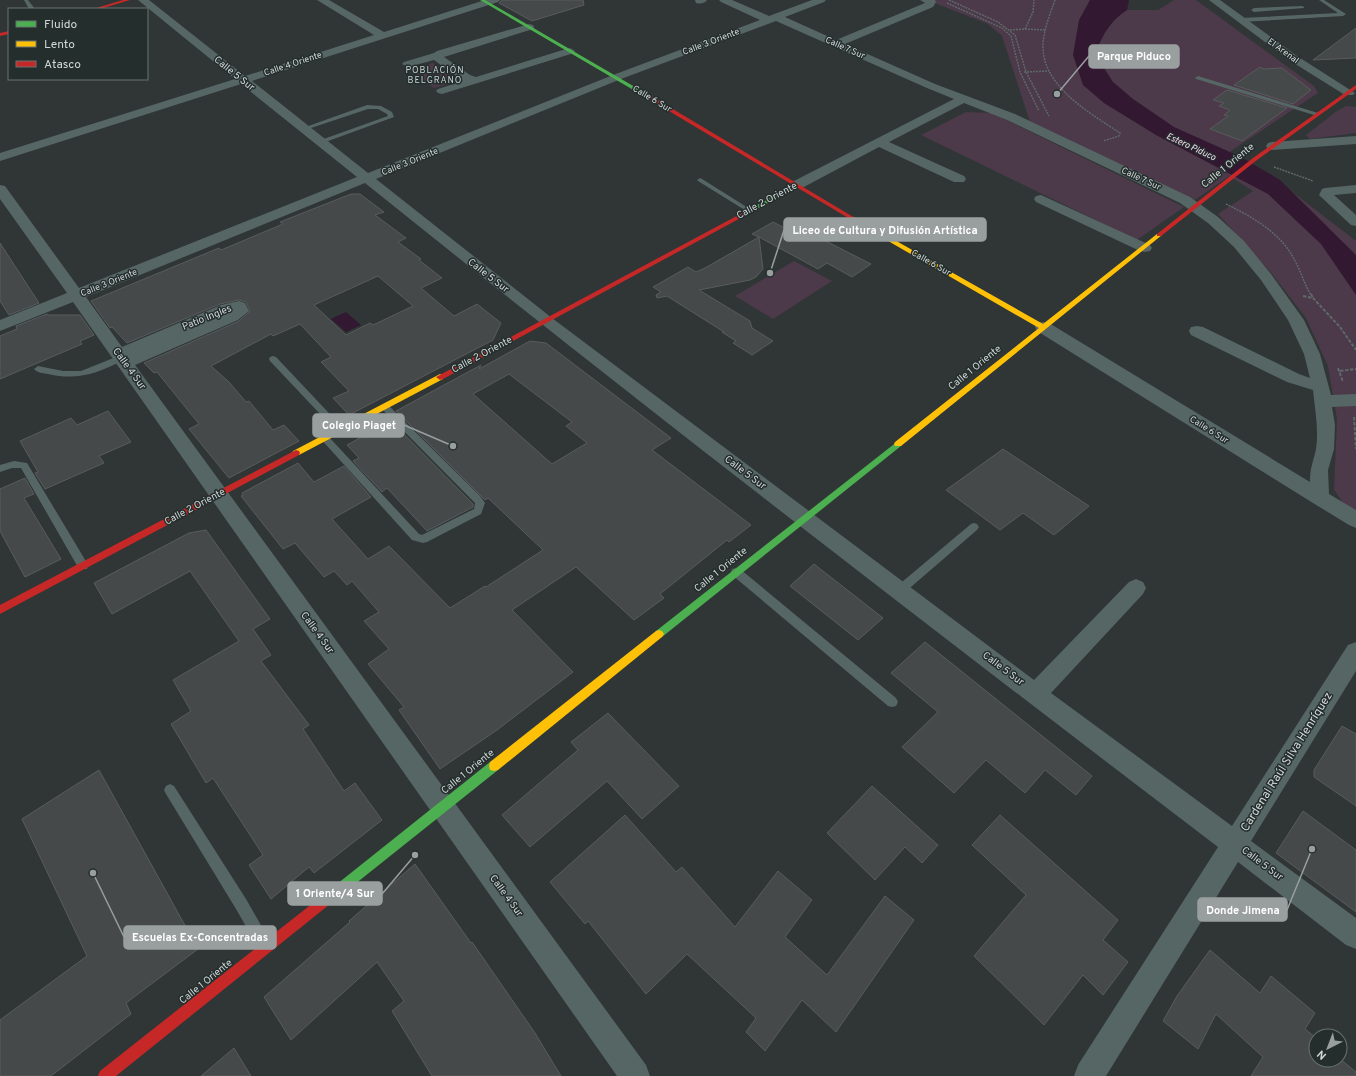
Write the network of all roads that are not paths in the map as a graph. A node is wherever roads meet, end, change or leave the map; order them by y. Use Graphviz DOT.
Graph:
graph roads {
  1 [pos="128,0"];
  2 [pos="143,0"];
  3 [pos="322,0"];
  4 [pos="724,0"];
  5 [pos="821,0"];
  6 [pos="925,0"];
  7 [pos="1214,0"];
  8 [pos="1292,0"];
  9 [pos="1321,0"];
  10 [pos="488,1"];
  11 [pos="1302,7"];
  12 [pos="99,8"];
  13 [pos="1254,10"];
  14 [pos="1316,16"];
  15 [pos="773,19"];
  16 [pos="1241,20"];
  17 [pos="529,27"];
  18 [pos="382,35"];
  19 [pos="836,44"];
  20 [pos="570,51"];
  21 [pos="437,56"];
  22 [pos="408,64"];
  23 [pos="617,78"];
  24 [pos="1198,78"];
  25 [pos="241,80"];
  26 [pos="476,80"];
  27 [pos="442,91"];
  28 [pos="1354,93"];
  29 [pos="963,99"];
  30 [pos="1316,114"];
  31 [pos="303,129"];
  32 [pos="1356,140"];
  33 [pos="320,142"];
  34 [pos="880,143"];
  35 [pos="1272,146"];
  36 [pos="0,157"];
  37 [pos="366,179"];
  38 [pos="958,179"];
  39 [pos="700,180"];
  40 [pos="797,185"];
  41 [pos="1356,189"];
  42 [pos="0,190"];
  43 [pos="1041,199"];
  44 [pos="1196,206"];
  45 [pos="750,211"];
  46 [pos="1356,222"];
  47 [pos="1145,248"];
  48 [pos="76,296"];
  49 [pos="546,321"];
  50 [pos="0,326"];
  51 [pos="1043,327"];
  52 [pos="1197,331"];
  53 [pos="121,359"];
  54 [pos="273,359"];
  55 [pos="38,369"];
  56 [pos="1322,394"];
  57 [pos="1356,400"];
  58 [pos="385,406"];
  59 [pos="340,430"];
  60 [pos="325,438"];
  61 [pos="0,469"];
  62 [pos="218,494"];
  63 [pos="1320,498"];
  64 [pos="805,518"];
  65 [pos="1356,520"];
  66 [pos="974,527"];
  67 [pos="83,566"];
  68 [pos="736,572"];
  69 [pos="1136,588"];
  70 [pos="900,590"];
  71 [pos="0,610"];
  72 [pos="1356,652"];
  73 [pos="1035,694"];
  74 [pos="892,702"];
  75 [pos="170,790"];
  76 [pos="442,807"];
  77 [pos="1235,844"];
  78 [pos="1356,935"];
  79 [pos="266,948"];
  80 [pos="105,1076"];
  81 [pos="635,1076"];
  82 [pos="1089,1076"];
  1 -- 12 [label="street"];
  2 -- 25 [label="street, Calle 5 Sur"];
  3 -- 18 [label="street"];
  4 -- 15 [label="street, Calle 7 Sur"];
  5 -- 15 [label="street, Calle 3 Oriente"];
  6 -- 19 [label="street"];
  7 -- 16 [label="street, El Arenal"];
  8 -- 11 [label="lane"];
  9 -- 14 [label="lane"];
  10 -- 17 [label="street, Calle 6 Sur"];
  10 -- 18 [label="street, Calle 4 Oriente"];
  11 -- 13 [label="lane"];
  11 -- 14 [label="lane"];
  14 -- 16 [label="lane"];
  15 -- 19 [label="street, Calle 7 Sur"];
  15 -- 23 [label="street, Calle 3 Oriente"];
  16 -- 28 [label="street, El Arenal"];
  17 -- 20 [label="street, Calle 6 Sur"];
  17 -- 21 [label="street"];
  18 -- 25 [label="street, Calle 4 Oriente"];
  19 -- 29 [label="street, Calle 7 Sur"];
  20 -- 23 [label="street, Calle 6 Sur"];
  20 -- 26 [label="street"];
  21 -- 22 [label="street"];
  21 -- 26 [label="street"];
  23 -- 37 [label="street, Calle 3 Oriente"];
  23 -- 40 [label="street, Calle 6 Sur"];
  24 -- 30 [label="lane"];
  25 -- 31 [label="street, Calle 5 Sur"];
  25 -- 36 [label="street, Calle 4 Oriente"];
  26 -- 27 [label="street"];
  28 -- 30 [label="street, Calle 1 Oriente"];
  29 -- 34 [label="street, Calle 2 Oriente"];
  29 -- 44 [label="street, Calle 7 Sur"];
  30 -- 35 [label="street, Calle 1 Oriente"];
  31 -- 33 [label="street, Calle 5 Sur"];
  31 -- 33 [label="lane"];
  32 -- 35 [label="street"];
  33 -- 37 [label="street, Calle 5 Sur"];
  34 -- 38 [label="street"];
  34 -- 40 [label="street, Calle 2 Oriente"];
  35 -- 44 [label="street, Calle 1 Oriente"];
  37 -- 48 [label="street, Calle 3 Oriente"];
  37 -- 49 [label="street, Calle 5 Sur"];
  39 -- 45 [label="lane"];
  40 -- 45 [label="street, Calle 2 Oriente"];
  40 -- 51 [label="street, Calle 6 Sur"];
  41 -- 46 [label="street"];
  42 -- 48 [label="street, Calle 4 Sur"];
  43 -- 47 [label="street"];
  44 -- 47 [label="street, Calle 1 Oriente"];
  44 -- 56 [label="street, Calle 7 Sur"];
  45 -- 49 [label="street, Calle 2 Oriente"];
  47 -- 51 [label="street, Calle 1 Oriente"];
  48 -- 50 [label="street, Calle 3 Oriente"];
  48 -- 53 [label="street, Calle 4 Sur"];
  49 -- 58 [label="street, Calle 2 Oriente"];
  49 -- 64 [label="street, Calle 5 Sur"];
  51 -- 63 [label="street, Calle 6 Sur"];
  51 -- 64 [label="street, Calle 1 Oriente"];
  52 -- 56 [label="street"];
  53 -- 53 [label="street, Patio Ingles"];
  53 -- 55 [label="lane"];
  53 -- 62 [label="street, Calle 4 Sur"];
  54 -- 59 [label="lane"];
  56 -- 57 [label="street"];
  56 -- 63 [label="street, Calle 7 Sur"];
  58 -- 59 [label="street, Calle 2 Oriente"];
  58 -- 60 [label="lane"];
  59 -- 60 [label="street, Calle 2 Oriente"];
  60 -- 62 [label="street, Calle 2 Oriente"];
  61 -- 67 [label="lane"];
  62 -- 67 [label="street, Calle 2 Oriente"];
  62 -- 76 [label="street, Calle 4 Sur"];
  63 -- 65 [label="street, Calle 6 Sur"];
  64 -- 68 [label="street, Calle 1 Oriente"];
  64 -- 70 [label="street, Calle 5 Sur"];
  66 -- 70 [label="lane"];
  67 -- 71 [label="street, Calle 2 Oriente"];
  68 -- 74 [label="lane"];
  68 -- 76 [label="street, Calle 1 Oriente"];
  69 -- 73 [label="street"];
  70 -- 73 [label="street, Calle 5 Sur"];
  72 -- 77 [label="street, Cardenal Raúl Silva Henríquez"];
  73 -- 77 [label="street, Calle 5 Sur"];
  75 -- 79 [label="lane"];
  76 -- 79 [label="street, Calle 1 Oriente"];
  76 -- 81 [label="street, Calle 4 Sur"];
  77 -- 78 [label="street, Calle 5 Sur"];
  77 -- 82 [label="street, Cardenal Raúl Silva Henríquez"];
  79 -- 80 [label="street, Calle 1 Oriente"];
}
